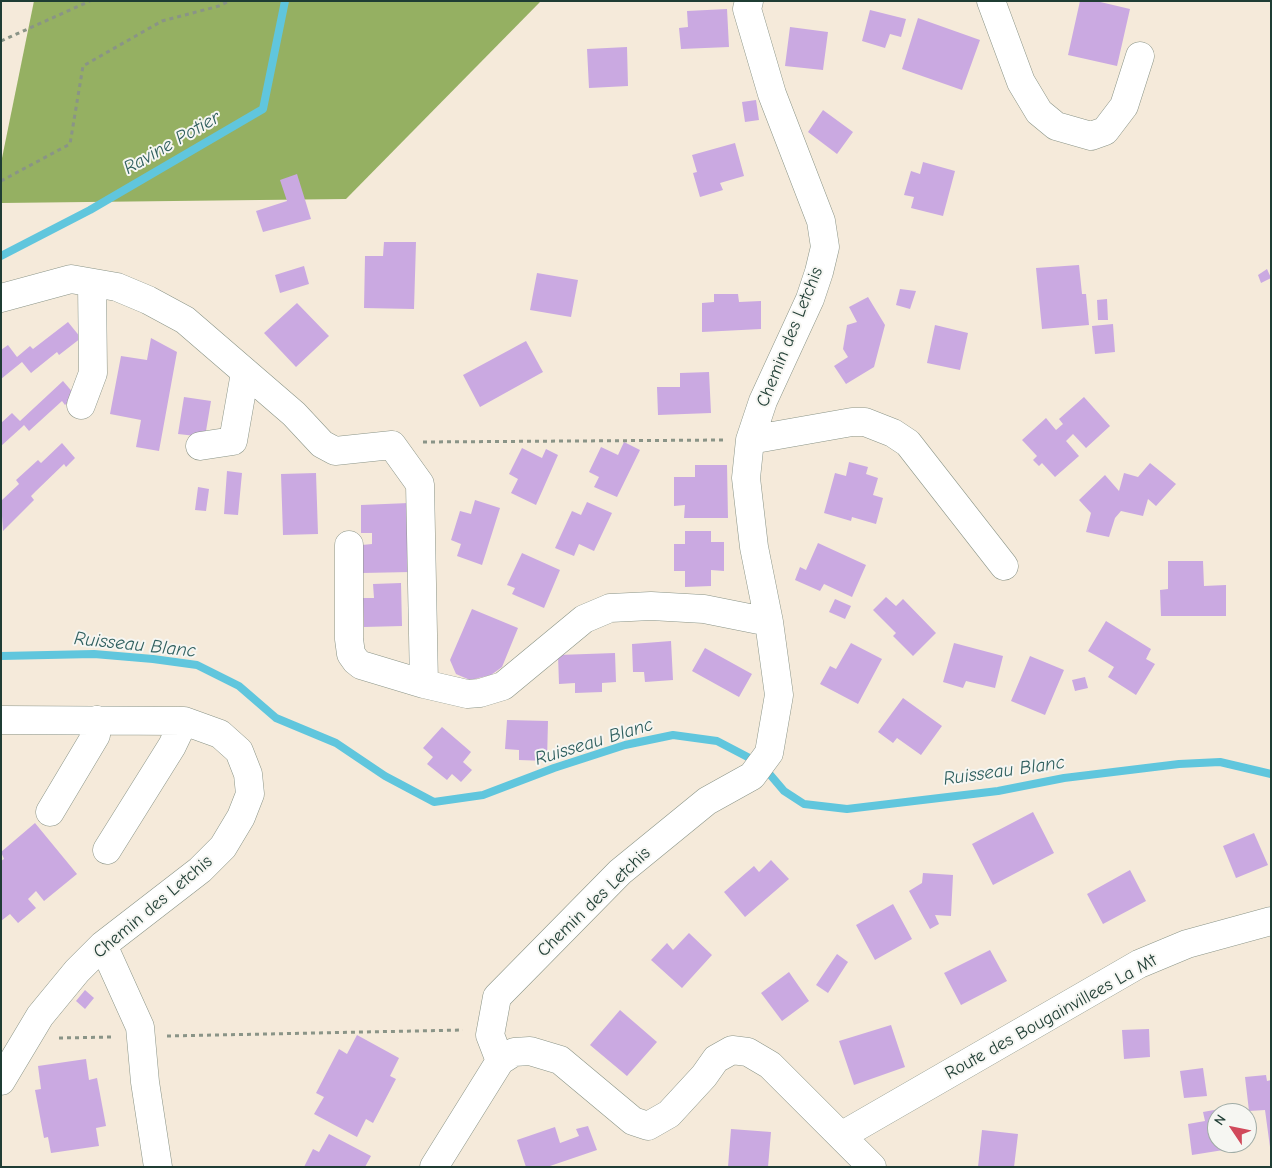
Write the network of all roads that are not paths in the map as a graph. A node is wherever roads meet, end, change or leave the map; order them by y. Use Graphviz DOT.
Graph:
graph roads {
  1 [pos="749,1"];
  2 [pos="990,1"];
  3 [pos="1140,56"];
  4 [pos="92,283"];
  5 [pos="1,298"];
  6 [pos="245,373"];
  7 [pos="81,405"];
  8 [pos="750,440"];
  9 [pos="200,446"];
  10 [pos="349,545"];
  11 [pos="1004,566"];
  12 [pos="769,622"];
  13 [pos="424,684"];
  14 [pos="1,720"];
  15 [pos="97,720"];
  16 [pos="184,721"];
  17 [pos="50,812"];
  18 [pos="107,850"];
  19 [pos="1271,921"];
  20 [pos="103,945"];
  21 [pos="500,1061"];
  22 [pos="1,1081"];
  23 [pos="841,1136"];
  24 [pos="158,1167"];
  25 [pos="434,1167"];
  26 [pos="872,1167"];
  1 -- 8 [label="street, Chemin des Letchis"];
  2 -- 3 [label="street"];
  4 -- 5 [label="street"];
  4 -- 6 [label="street"];
  4 -- 7 [label="street"];
  6 -- 9 [label="street"];
  6 -- 13 [label="street"];
  8 -- 11 [label="street"];
  8 -- 12 [label="street, Chemin des Letchis"];
  10 -- 13 [label="street"];
  12 -- 13 [label="street"];
  12 -- 21 [label="street, Chemin des Letchis"];
  14 -- 15 [label="street, Chemin des Letchis"];
  15 -- 16 [label="street, Chemin des Letchis"];
  15 -- 17 [label="street"];
  16 -- 18 [label="street"];
  16 -- 20 [label="street, Chemin des Letchis"];
  19 -- 23 [label="street, Route des Bougainvillees La Mt"];
  20 -- 22 [label="street, Chemin des Letchis"];
  20 -- 24 [label="street"];
  21 -- 23 [label="street"];
  21 -- 25 [label="street"];
  23 -- 26 [label="street"];
}
